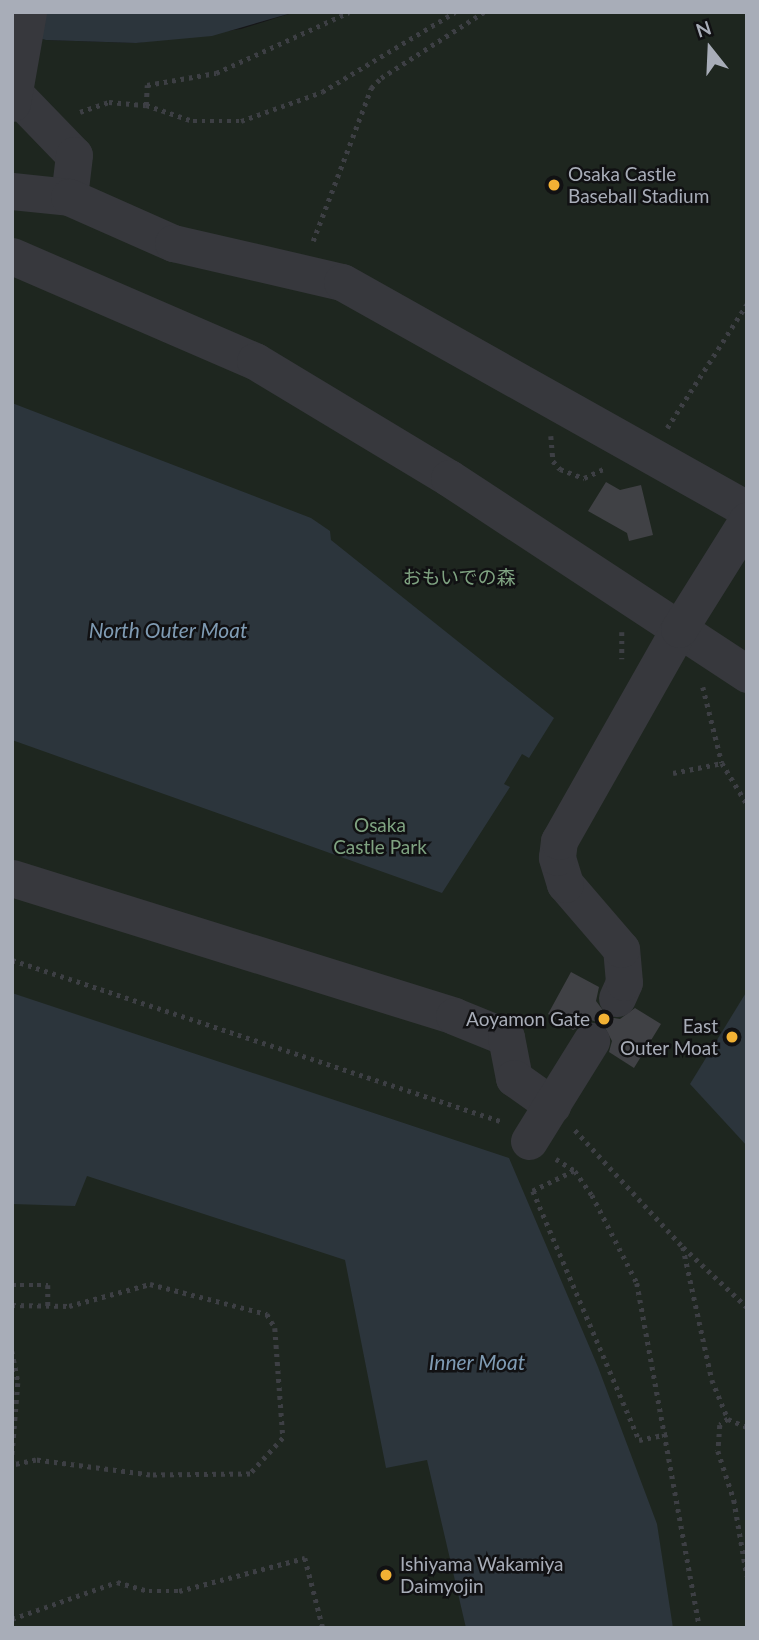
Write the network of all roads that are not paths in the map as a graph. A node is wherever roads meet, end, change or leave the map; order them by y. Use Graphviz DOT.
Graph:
graph roads {
  1 [pos="28,12"];
  2 [pos="15,87"];
  3 [pos="12,191"];
  4 [pos="69,197"];
  5 [pos="12,256"];
  6 [pos="747,509"];
  7 [pos="747,520"];
  8 [pos="679,629"];
  9 [pos="747,674"];
  10 [pos="12,878"];
  11 [pos="617,998"];
  12 [pos="591,1041"];
  13 [pos="552,1105"];
  14 [pos="529,1140"];
  1 -- 2 [label="street"];
  2 -- 4 [label="street"];
  3 -- 4 [label="street"];
  4 -- 6 [label="street"];
  5 -- 8 [label="street"];
  7 -- 8 [label="street"];
  8 -- 9 [label="street"];
  8 -- 11 [label="street"];
  10 -- 13 [label="street"];
  12 -- 13 [label="street"];
  13 -- 14 [label="street"];
}
